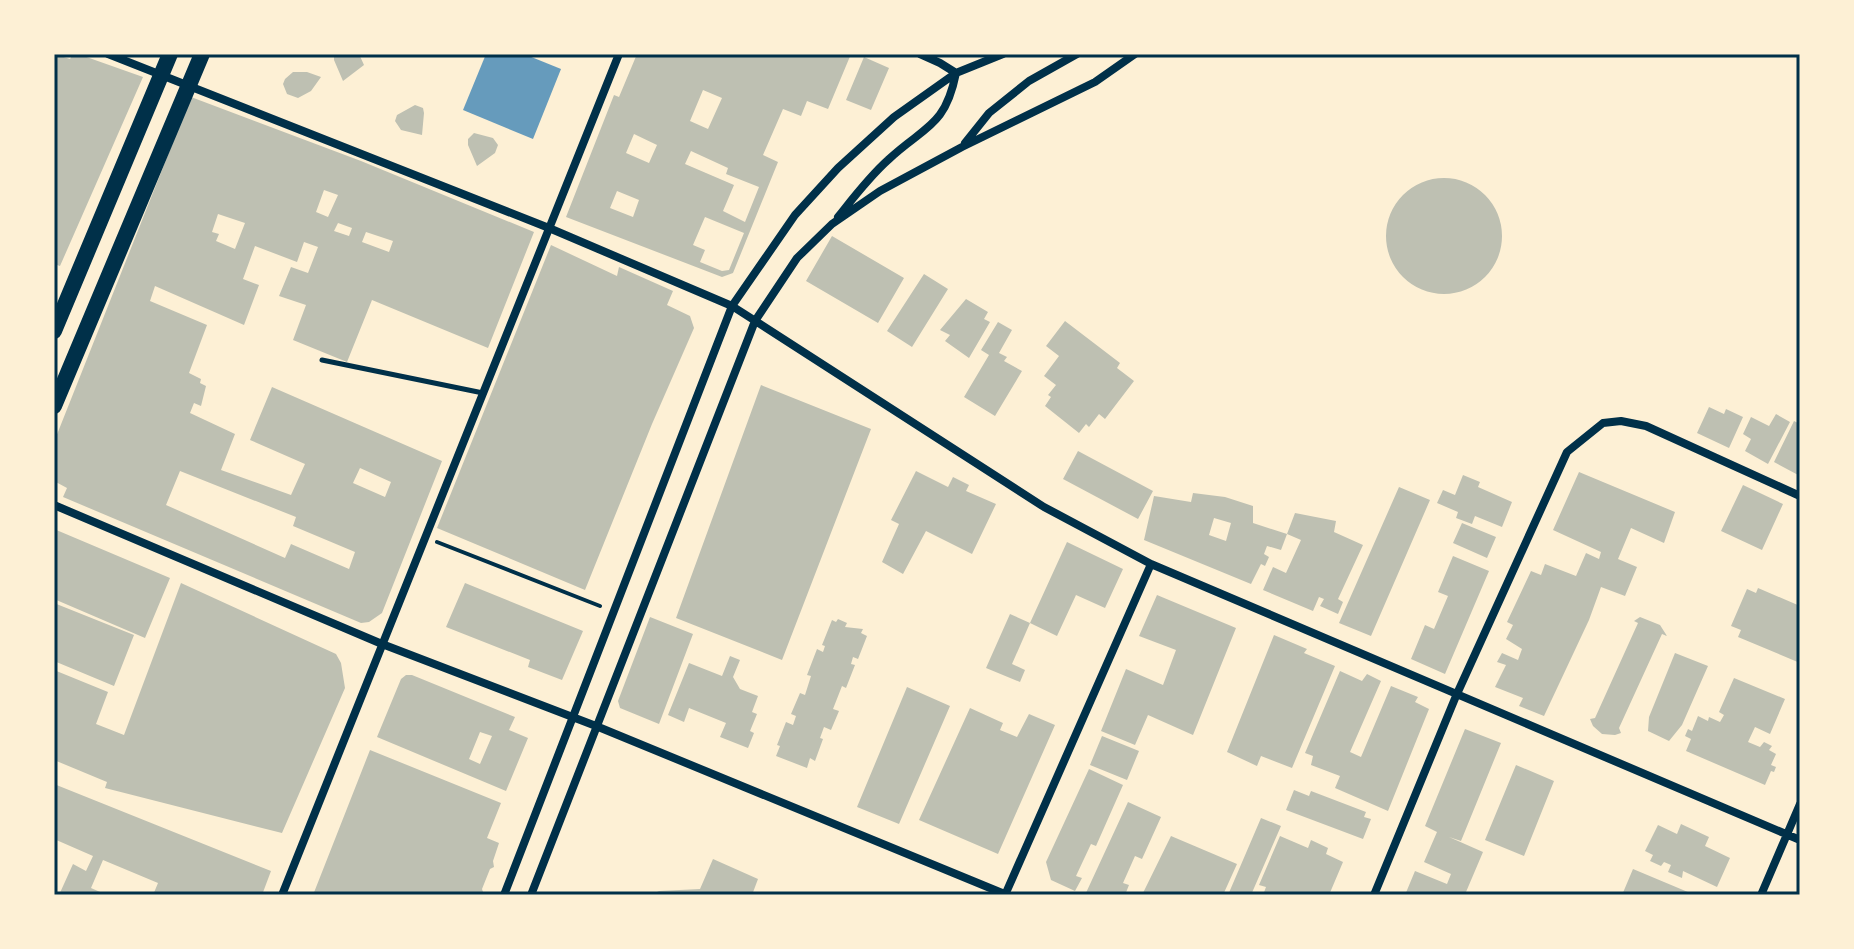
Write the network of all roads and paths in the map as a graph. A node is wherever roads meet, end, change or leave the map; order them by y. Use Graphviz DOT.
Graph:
graph roads {
  1 [pos="108,54"];
  2 [pos="170,54"];
  3 [pos="202,54"];
  4 [pos="619,54"];
  5 [pos="920,54"];
  6 [pos="1003,54"];
  7 [pos="1077,54"];
  8 [pos="1135,54"];
  9 [pos="956,73"];
  10 [pos="162,75"];
  11 [pos="190,85"];
  12 [pos="962,147"];
  13 [pos="832,224"];
  14 [pos="549,228"];
  15 [pos="732,306"];
  16 [pos="755,321"];
  17 [pos="54,331"];
  18 [pos="322,360"];
  19 [pos="483,393"];
  20 [pos="54,406"];
  21 [pos="1800,496"];
  22 [pos="54,505"];
  23 [pos="425,537"];
  24 [pos="1151,564"];
  25 [pos="613,611"];
  26 [pos="382,644"];
  27 [pos="1456,696"];
  28 [pos="572,717"];
  29 [pos="596,726"];
  30 [pos="1800,804"];
  31 [pos="1787,835"];
  32 [pos="1800,840"];
  33 [pos="282,895"];
  34 [pos="504,895"];
  35 [pos="531,895"];
  36 [pos="1006,895"];
  37 [pos="1374,895"];
  38 [pos="1761,895"];
  1 -- 10 [label="street"];
  2 -- 10 [label="main road"];
  3 -- 11 [label="main road"];
  4 -- 14 [label="street"];
  5 -- 9 [label="street"];
  6 -- 9 [label="street"];
  7 -- 12 [label="street"];
  8 -- 12 [label="street"];
  9 -- 13 [label="street"];
  9 -- 15 [label="street"];
  10 -- 11 [label="street"];
  10 -- 17 [label="main road"];
  11 -- 14 [label="street"];
  11 -- 20 [label="main road"];
  12 -- 13 [label="street"];
  13 -- 16 [label="street"];
  14 -- 15 [label="street"];
  14 -- 19 [label="street"];
  15 -- 16 [label="street"];
  15 -- 25 [label="street"];
  16 -- 24 [label="street"];
  16 -- 29 [label="street"];
  18 -- 19 [label="lane"];
  19 -- 23 [label="street"];
  21 -- 27 [label="street"];
  22 -- 26 [label="street"];
  23 -- 25 [label="path"];
  23 -- 26 [label="street"];
  24 -- 27 [label="street"];
  24 -- 36 [label="street"];
  25 -- 28 [label="street"];
  26 -- 28 [label="street"];
  26 -- 33 [label="street"];
  27 -- 31 [label="street"];
  27 -- 37 [label="street"];
  28 -- 29 [label="street"];
  28 -- 34 [label="street"];
  29 -- 35 [label="street"];
  29 -- 36 [label="street"];
  30 -- 31 [label="street"];
  31 -- 32 [label="street"];
  31 -- 38 [label="street"];
}
